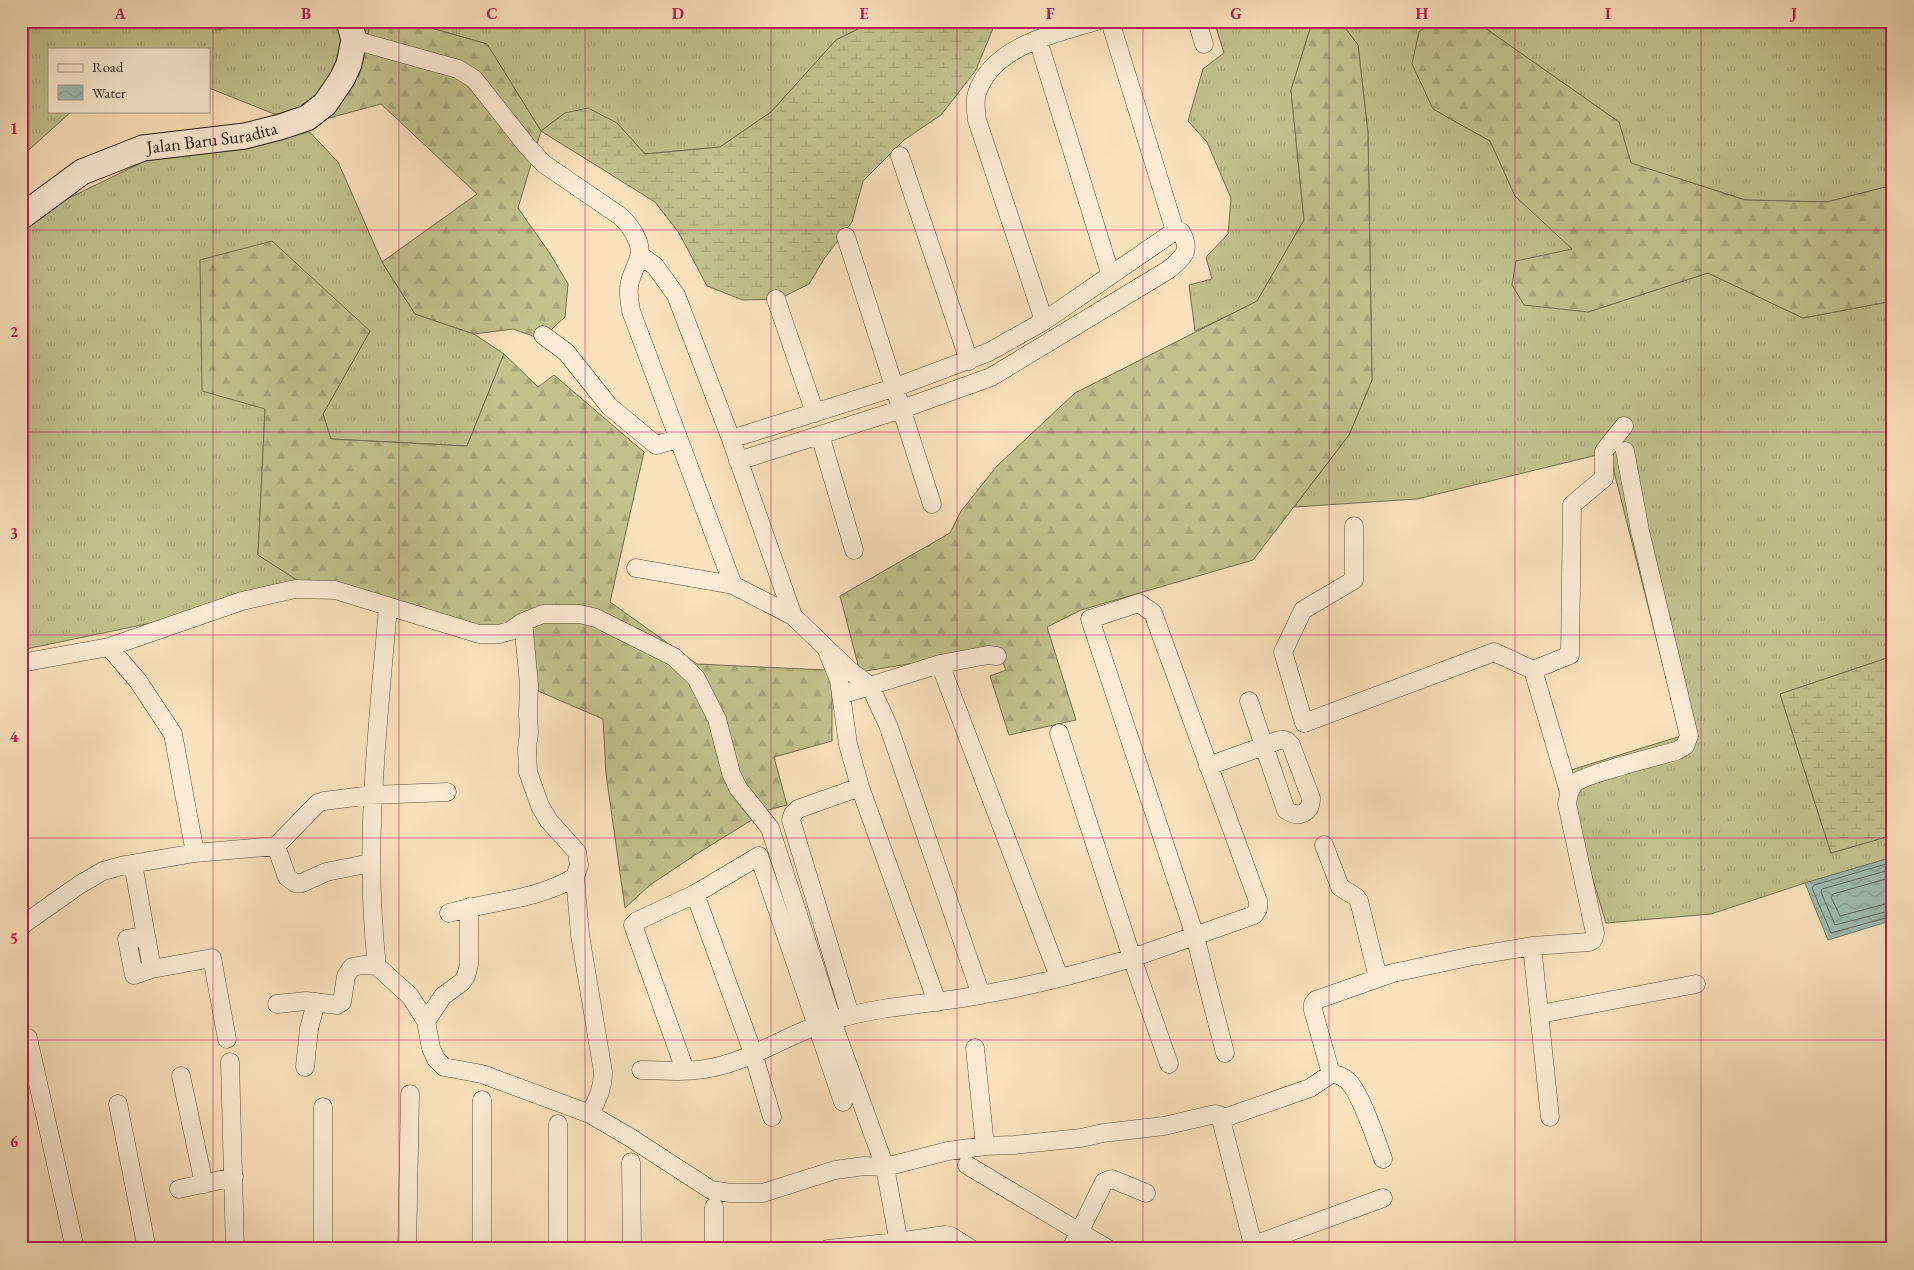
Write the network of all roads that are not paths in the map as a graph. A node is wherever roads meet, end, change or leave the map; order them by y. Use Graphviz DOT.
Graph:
graph roads {
  1 [pos="1097,21"];
  2 [pos="1110,21"];
  3 [pos="1197,21"];
  4 [pos="352,31"];
  5 [pos="1038,40"];
  6 [pos="1204,44"];
  7 [pos="900,156"];
  8 [pos="21,217"];
  9 [pos="1175,231"];
  10 [pos="846,237"];
  11 [pos="640,255"];
  12 [pos="1110,273"];
  13 [pos="776,299"];
  14 [pos="1044,321"];
  15 [pos="543,335"];
  16 [pos="969,361"];
  17 [pos="896,387"];
  18 [pos="902,408"];
  19 [pos="815,413"];
  20 [pos="1624,426"];
  21 [pos="820,435"];
  22 [pos="678,439"];
  23 [pos="731,440"];
  24 [pos="1624,451"];
  25 [pos="738,461"];
  26 [pos="932,504"];
  27 [pos="1354,526"];
  28 [pos="854,550"];
  29 [pos="636,568"];
  30 [pos="733,585"];
  31 [pos="388,607"];
  32 [pos="793,616"];
  33 [pos="523,622"];
  34 [pos="825,646"];
  35 [pos="109,647"];
  36 [pos="997,656"];
  37 [pos="21,663"];
  38 [pos="940,664"];
  39 [pos="1533,670"];
  40 [pos="870,686"];
  41 [pos="840,695"];
  42 [pos="1249,701"];
  43 [pos="1059,733"];
  44 [pos="1208,766"];
  45 [pos="860,787"];
  46 [pos="447,792"];
  47 [pos="1569,792"];
  48 [pos="372,795"];
  49 [pos="1324,845"];
  50 [pos="276,846"];
  51 [pos="195,853"];
  52 [pos="133,864"];
  53 [pos="371,864"];
  54 [pos="576,878"];
  55 [pos="695,894"];
  56 [pos="469,907"];
  57 [pos="449,913"];
  58 [pos="21,926"];
  59 [pos="1195,936"];
  60 [pos="1532,946"];
  61 [pos="1132,958"];
  62 [pos="377,966"];
  63 [pos="1059,977"];
  64 [pos="1378,978"];
  65 [pos="1696,984"];
  66 [pos="980,995"];
  67 [pos="316,1002"];
  68 [pos="937,1002"];
  69 [pos="277,1004"];
  70 [pos="1540,1014"];
  71 [pos="426,1021"];
  72 [pos="819,1025"];
  73 [pos="28,1038"];
  74 [pos="227,1039"];
  75 [pos="975,1048"];
  76 [pos="753,1053"];
  77 [pos="1226,1053"];
  78 [pos="230,1062"];
  79 [pos="1170,1064"];
  80 [pos="306,1068"];
  81 [pos="641,1070"];
  82 [pos="685,1070"];
  83 [pos="1332,1074"];
  84 [pos="181,1076"];
  85 [pos="410,1094"];
  86 [pos="482,1100"];
  87 [pos="843,1102"];
  88 [pos="118,1104"];
  89 [pos="322,1107"];
  90 [pos="590,1114"];
  91 [pos="772,1117"];
  92 [pos="1550,1117"];
  93 [pos="1221,1119"];
  94 [pos="558,1124"];
  95 [pos="985,1146"];
  96 [pos="1383,1159"];
  97 [pos="631,1162"];
  98 [pos="967,1165"];
  99 [pos="885,1167"];
  100 [pos="234,1178"];
  101 [pos="204,1184"];
  102 [pos="179,1189"];
  103 [pos="1146,1194"];
  104 [pos="1384,1198"];
  105 [pos="714,1207"];
  106 [pos="1080,1232"];
  107 [pos="899,1246"];
  108 [pos="1254,1247"];
  109 [pos="232,1248"];
  110 [pos="74,1249"];
  111 [pos="147,1249"];
  112 [pos="323,1249"];
  113 [pos="407,1249"];
  114 [pos="482,1249"];
  115 [pos="558,1249"];
  116 [pos="632,1249"];
  117 [pos="714,1249"];
  118 [pos="828,1249"];
  119 [pos="971,1249"];
  120 [pos="1071,1249"];
  121 [pos="1108,1249"];
  1 -- 5 [label="street"];
  2 -- 9 [label="street"];
  3 -- 6 [label="street"];
  4 -- 8 [label="main road, Jalan Baru Suradita"];
  4 -- 11 [label="street"];
  5 -- 12 [label="street"];
  5 -- 14 [label="street"];
  7 -- 16 [label="street"];
  9 -- 12 [label="street"];
  9 -- 18 [label="street"];
  10 -- 17 [label="street"];
  11 -- 22 [label="street"];
  11 -- 23 [label="street"];
  12 -- 14 [label="street"];
  13 -- 19 [label="street"];
  14 -- 16 [label="street"];
  15 -- 22 [label="street"];
  16 -- 17 [label="street"];
  17 -- 18 [label="street"];
  17 -- 19 [label="street"];
  18 -- 21 [label="street"];
  18 -- 26 [label="street"];
  19 -- 23 [label="street"];
  20 -- 39 [label="street"];
  21 -- 25 [label="street"];
  21 -- 28 [label="street"];
  22 -- 30 [label="street"];
  23 -- 25 [label="street"];
  24 -- 47 [label="street"];
  25 -- 32 [label="street"];
  27 -- 39 [label="street"];
  29 -- 30 [label="street"];
  30 -- 32 [label="street"];
  31 -- 33 [label="street"];
  31 -- 35 [label="street"];
  31 -- 48 [label="street"];
  32 -- 34 [label="street"];
  33 -- 54 [label="street"];
  33 -- 99 [label="street"];
  34 -- 40 [label="street"];
  34 -- 41 [label="street"];
  35 -- 37 [label="street"];
  35 -- 51 [label="street"];
  36 -- 38 [label="street"];
  38 -- 40 [label="street"];
  38 -- 63 [label="street"];
  39 -- 47 [label="street"];
  40 -- 41 [label="street"];
  40 -- 66 [label="street"];
  41 -- 45 [label="street"];
  42 -- 44 [label="street"];
  43 -- 61 [label="street"];
  44 -- 59 [label="street"];
  44 -- 59 [label="street"];
  45 -- 68 [label="street"];
  45 -- 68 [label="street"];
  46 -- 48 [label="street"];
  47 -- 60 [label="street"];
  48 -- 50 [label="street"];
  48 -- 53 [label="street"];
  49 -- 64 [label="street"];
  50 -- 51 [label="street"];
  50 -- 53 [label="street"];
  51 -- 52 [label="street"];
  52 -- 58 [label="street"];
  52 -- 74 [label="street"];
  53 -- 62 [label="street"];
  54 -- 56 [label="street"];
  54 -- 90 [label="street"];
  55 -- 72 [label="street"];
  55 -- 76 [label="street"];
  55 -- 82 [label="street"];
  56 -- 57 [label="street"];
  56 -- 71 [label="street"];
  59 -- 61 [label="street"];
  59 -- 77 [label="street"];
  60 -- 64 [label="street"];
  60 -- 70 [label="street"];
  61 -- 63 [label="street"];
  61 -- 79 [label="street"];
  62 -- 67 [label="street"];
  62 -- 71 [label="street"];
  63 -- 66 [label="street"];
  64 -- 83 [label="street"];
  65 -- 70 [label="street"];
  66 -- 68 [label="street"];
  67 -- 69 [label="street"];
  67 -- 80 [label="street"];
  70 -- 92 [label="street"];
  71 -- 90 [label="street"];
  72 -- 76 [label="street"];
  72 -- 87 [label="street"];
  73 -- 110 [label="street"];
  75 -- 95 [label="street"];
  76 -- 82 [label="street"];
  76 -- 91 [label="street"];
  78 -- 100 [label="street"];
  81 -- 82 [label="street"];
  83 -- 93 [label="street"];
  83 -- 96 [label="street"];
  84 -- 101 [label="street"];
  85 -- 113 [label="street"];
  86 -- 114 [label="street"];
  88 -- 111 [label="street"];
  89 -- 112 [label="street"];
  90 -- 99 [label="street"];
  93 -- 95 [label="street"];
  93 -- 108 [label="street"];
  94 -- 115 [label="street"];
  95 -- 99 [label="street"];
  97 -- 116 [label="street"];
  98 -- 106 [label="street"];
  99 -- 107 [label="street"];
  100 -- 101 [label="street"];
  100 -- 109 [label="street"];
  101 -- 102 [label="street"];
  103 -- 106 [label="street"];
  104 -- 108 [label="street"];
  105 -- 117 [label="street"];
  106 -- 120 [label="street"];
  106 -- 121 [label="street"];
  107 -- 118 [label="street"];
  107 -- 119 [label="street"];
}
